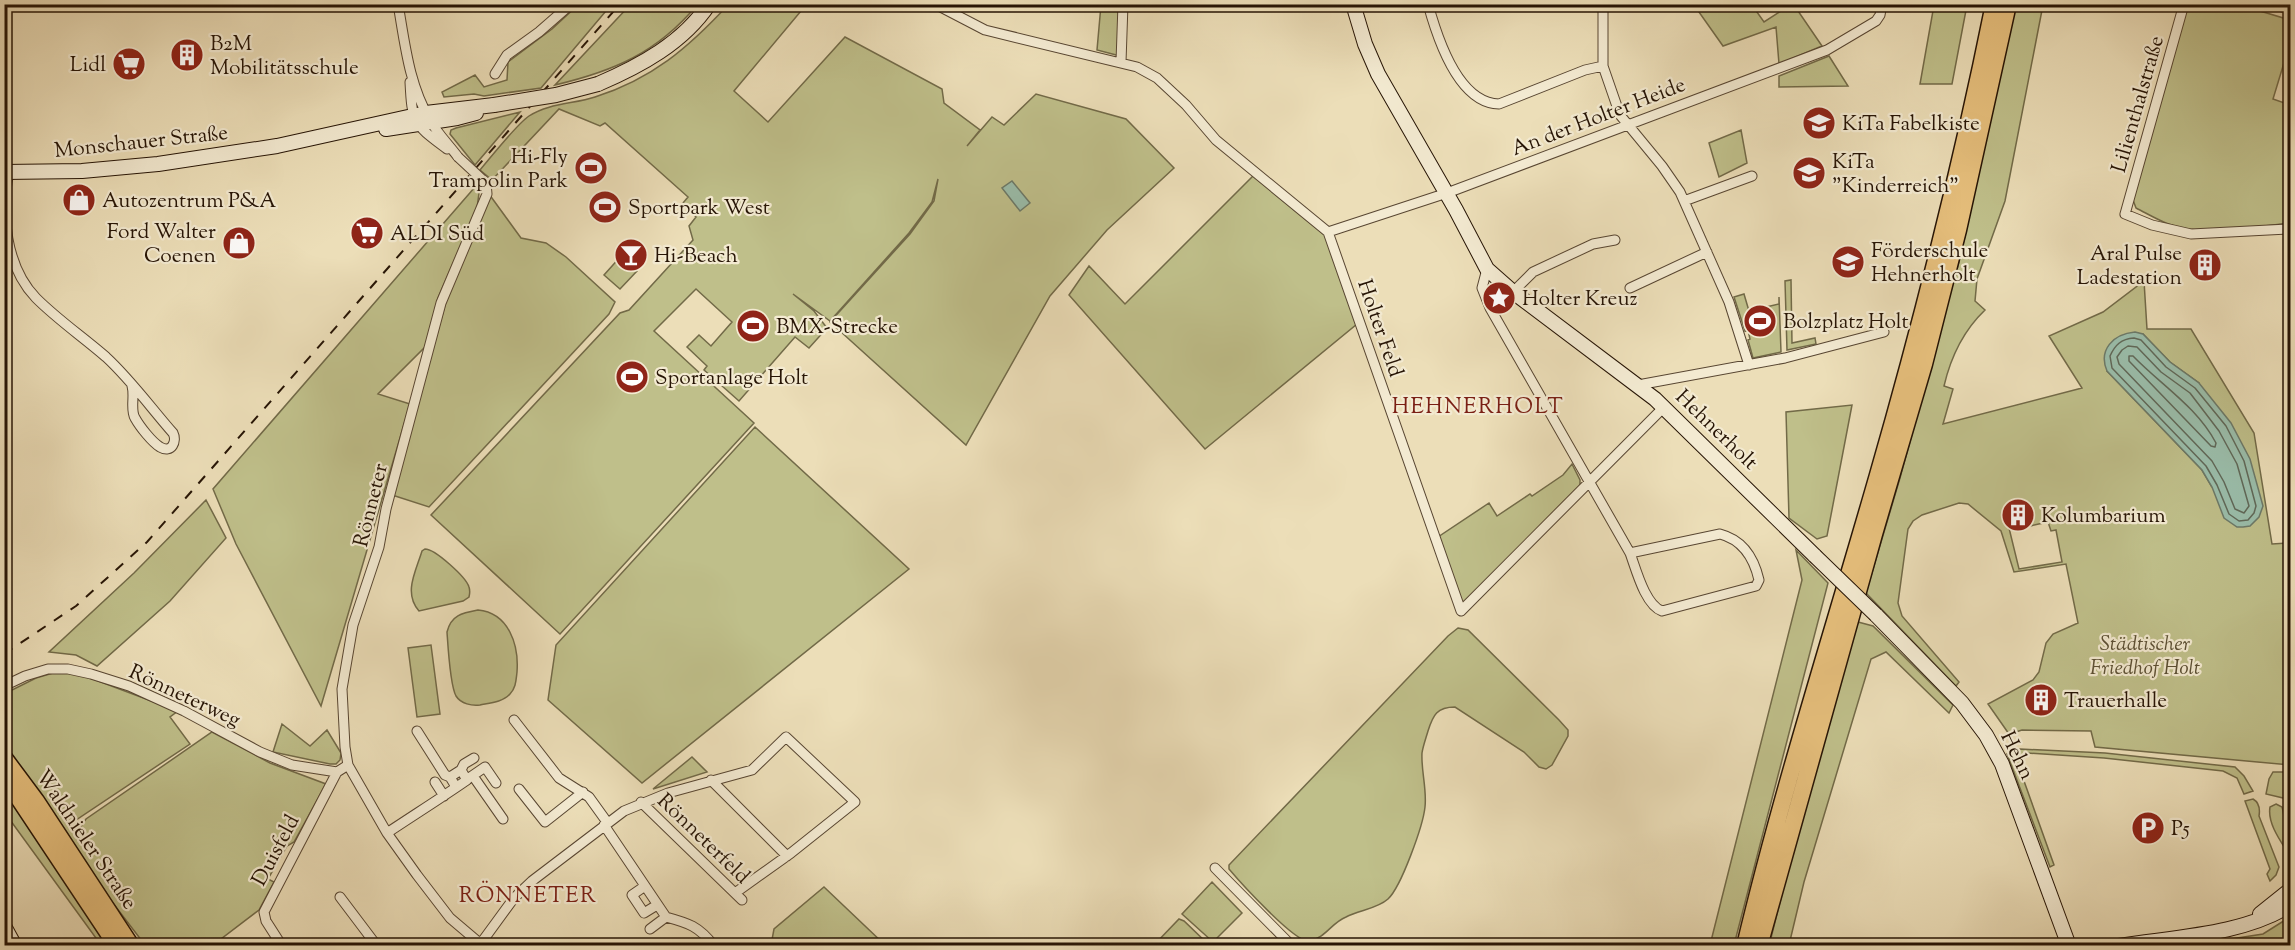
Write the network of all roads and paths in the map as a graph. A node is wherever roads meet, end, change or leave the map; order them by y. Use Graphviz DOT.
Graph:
graph roads {
  1 [pos="398,4"];
  2 [pos="571,4"];
  3 [pos="710,4"];
  4 [pos="935,4"];
  5 [pos="1123,4"];
  6 [pos="1353,4"];
  7 [pos="1428,4"];
  8 [pos="1603,4"];
  9 [pos="1882,4"];
  10 [pos="1994,4"];
  11 [pos="2008,4"];
  12 [pos="2184,4"];
  13 [pos="2274,4"];
  14 [pos="2290,10"];
  15 [pos="1121,62"];
  16 [pos="1603,66"];
  17 [pos="495,74"];
  18 [pos="422,119"];
  19 [pos="1627,125"];
  20 [pos="7,172"];
  21 [pos="1752,176"];
  22 [pos="1447,193"];
  23 [pos="1684,201"];
  24 [pos="2290,229"];
  25 [pos="1328,232"];
  26 [pos="1615,240"];
  27 [pos="1707,252"];
  28 [pos="1487,269"];
  29 [pos="1630,288"];
  30 [pos="1513,292"];
  31 [pos="1884,332"];
  32 [pos="1749,365"];
  33 [pos="1638,385"];
  34 [pos="132,386"];
  35 [pos="1664,407"];
  36 [pos="1588,483"];
  37 [pos="1630,553"];
  38 [pos="1876,615"];
  39 [pos="4,686"];
  40 [pos="514,720"];
  41 [pos="417,732"];
  42 [pos="4,758"];
  43 [pos="474,758"];
  44 [pos="348,765"];
  45 [pos="461,770"];
  46 [pos="337,772"];
  47 [pos="4,776"];
  48 [pos="450,777"];
  49 [pos="470,778"];
  50 [pos="711,780"];
  51 [pos="435,782"];
  52 [pos="496,783"];
  53 [pos="456,787"];
  54 [pos="519,789"];
  55 [pos="583,792"];
  56 [pos="444,796"];
  57 [pos="641,802"];
  58 [pos="503,819"];
  59 [pos="606,824"];
  60 [pos="387,833"];
  61 [pos="787,856"];
  62 [pos="1215,868"];
  63 [pos="645,886"];
  64 [pos="94,887"];
  65 [pos="2290,890"];
  66 [pos="340,897"];
  67 [pos="657,905"];
  68 [pos="2290,905"];
  69 [pos="666,917"];
  70 [pos="2249,923"];
  71 [pos="5,927"];
  72 [pos="650,929"];
  73 [pos="479,944"];
  74 [pos="15,945"];
  75 [pos="117,945"];
  76 [pos="131,945"];
  77 [pos="144,945"];
  78 [pos="282,945"];
  79 [pos="377,945"];
  80 [pos="714,945"];
  81 [pos="1292,945"];
  82 [pos="1745,945"];
  83 [pos="1759,945"];
  84 [pos="2069,945"];
  85 [pos="2119,945"];
  1 -- 18 [label="street"];
  2 -- 17 [label="street"];
  3 -- 18 [label="street, Monschauer Straße, bridge"];
  4 -- 15 [label="street"];
  5 -- 15 [label="street"];
  6 -- 22 [label="street, Hehnerholt"];
  7 -- 16 [label="street"];
  8 -- 16 [label="street"];
  9 -- 19 [label="street, An der Holter Heide"];
  10 -- 82 [label="highway"];
  11 -- 83 [label="highway"];
  12 -- 24 [label="street, Lilienthalstraße"];
  13 -- 14 [label="street"];
  15 -- 25 [label="street"];
  16 -- 19 [label="street"];
  18 -- 20 [label="street, Monschauer Straße"];
  18 -- 44 [label="street, Rönneter, bridge"];
  19 -- 22 [label="street, An der Holter Heide"];
  19 -- 23 [label="street"];
  20 -- 34 [label="street, Monschauer Straße"];
  21 -- 23 [label="street"];
  22 -- 25 [label="street, An der Holter Heide"];
  22 -- 28 [label="street, Hehnerholt"];
  23 -- 27 [label="street"];
  25 -- 36 [label="street, Holter Feld"];
  26 -- 30 [label="street"];
  27 -- 29 [label="street"];
  27 -- 32 [label="street"];
  28 -- 30 [label="street, Hehnerholt"];
  28 -- 36 [label="street"];
  30 -- 33 [label="street, Hehnerholt"];
  31 -- 32 [label="street"];
  32 -- 33 [label="street"];
  33 -- 35 [label="street, Hehnerholt"];
  34 -- 34 [label="street, Monschauer Straße"];
  35 -- 36 [label="street"];
  35 -- 38 [label="street, Hehnerholt, bridge"];
  36 -- 37 [label="street"];
  37 -- 37 [label="street"];
  38 -- 84 [label="street, Hehn"];
  39 -- 46 [label="street, Rönneterweg"];
  40 -- 55 [label="street"];
  41 -- 48 [label="street"];
  42 -- 64 [label="highway, Waldnieler Straße"];
  43 -- 45 [label="street"];
  44 -- 46 [label="street"];
  44 -- 60 [label="street, Rönneter"];
  45 -- 48 [label="street"];
  45 -- 49 [label="street"];
  46 -- 78 [label="street, Duisfeld"];
  47 -- 75 [label="highway, Waldnieler Straße"];
  48 -- 53 [label="street"];
  49 -- 52 [label="street"];
  49 -- 53 [label="street"];
  49 -- 58 [label="street"];
  50 -- 57 [label="street"];
  50 -- 61 [label="street"];
  50 -- 61 [label="street"];
  51 -- 56 [label="street"];
  53 -- 56 [label="street"];
  54 -- 55 [label="street"];
  55 -- 59 [label="street"];
  56 -- 60 [label="street"];
  57 -- 59 [label="street"];
  57 -- 61 [label="street, Rönneterfeld"];
  59 -- 63 [label="street"];
  59 -- 73 [label="street"];
  60 -- 73 [label="street, Rönneter"];
  62 -- 81 [label="street"];
  63 -- 67 [label="street"];
  63 -- 67 [label="street"];
  64 -- 76 [label="highway, Waldnieler Straße"];
  64 -- 77 [label="highway"];
  65 -- 70 [label="street"];
  66 -- 79 [label="street"];
  67 -- 69 [label="street"];
  68 -- 70 [label="street"];
  69 -- 72 [label="street"];
  69 -- 80 [label="street"];
  70 -- 85 [label="street"];
  71 -- 74 [label="street"];
}
